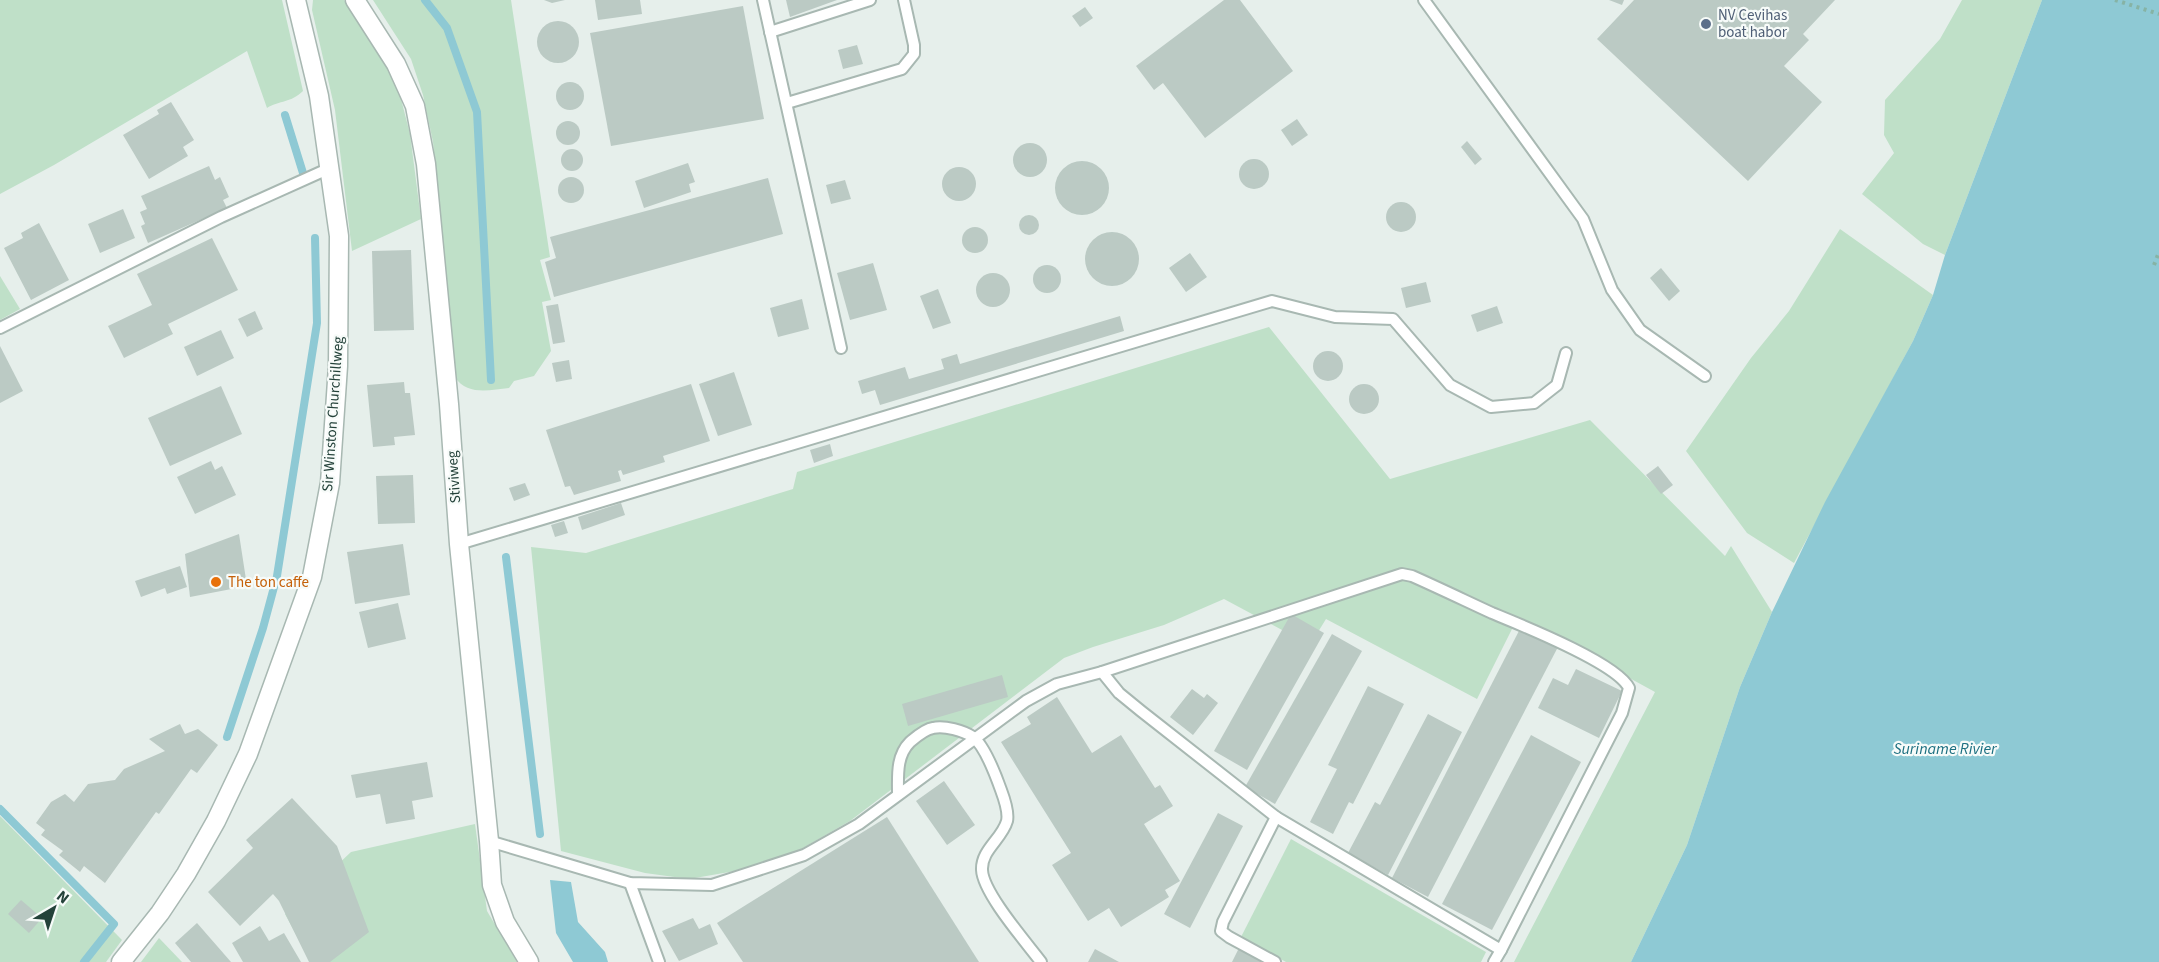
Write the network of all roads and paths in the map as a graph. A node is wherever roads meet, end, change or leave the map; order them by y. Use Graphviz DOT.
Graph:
graph roads {
  1 [pos="296,0"];
  2 [pos="355,0"];
  3 [pos="763,0"];
  4 [pos="870,0"];
  5 [pos="904,0"];
  6 [pos="1424,0"];
  7 [pos="2115,0"];
  8 [pos="2159,14"];
  9 [pos="770,32"];
  10 [pos="787,103"];
  11 [pos="330,168"];
  12 [pos="2159,252"];
  13 [pos="2154,265"];
  14 [pos="0,328"];
  15 [pos="841,348"];
  16 [pos="1566,353"];
  17 [pos="1706,376"];
  18 [pos="459,544"];
  19 [pos="1102,672"];
  20 [pos="974,738"];
  21 [pos="898,794"];
  22 [pos="1276,817"];
  23 [pos="489,841"];
  24 [pos="630,883"];
  25 [pos="1500,950"];
  26 [pos="121,962"];
  27 [pos="529,962"];
  28 [pos="659,962"];
  29 [pos="1041,962"];
  30 [pos="1275,962"];
  31 [pos="1494,962"];
  1 -- 11 [label="street, Sir Winston Churchillweg"];
  2 -- 18 [label="street, Stiviweg"];
  3 -- 9 [label="lane"];
  4 -- 9 [label="lane"];
  5 -- 10 [label="lane"];
  6 -- 17 [label="lane"];
  7 -- 8 [label="path"];
  9 -- 10 [label="lane"];
  10 -- 15 [label="lane"];
  11 -- 14 [label="lane"];
  11 -- 26 [label="street, Sir Winston Churchillweg"];
  12 -- 13 [label="path"];
  16 -- 18 [label="lane"];
  18 -- 23 [label="street, Stiviweg"];
  19 -- 20 [label="lane"];
  19 -- 22 [label="lane"];
  19 -- 25 [label="lane"];
  20 -- 21 [label="lane"];
  20 -- 21 [label="lane"];
  20 -- 29 [label="lane"];
  21 -- 24 [label="lane"];
  22 -- 25 [label="lane"];
  22 -- 30 [label="lane"];
  23 -- 24 [label="lane"];
  23 -- 27 [label="street, Stiviweg"];
  24 -- 28 [label="lane"];
  25 -- 31 [label="lane"];
}
